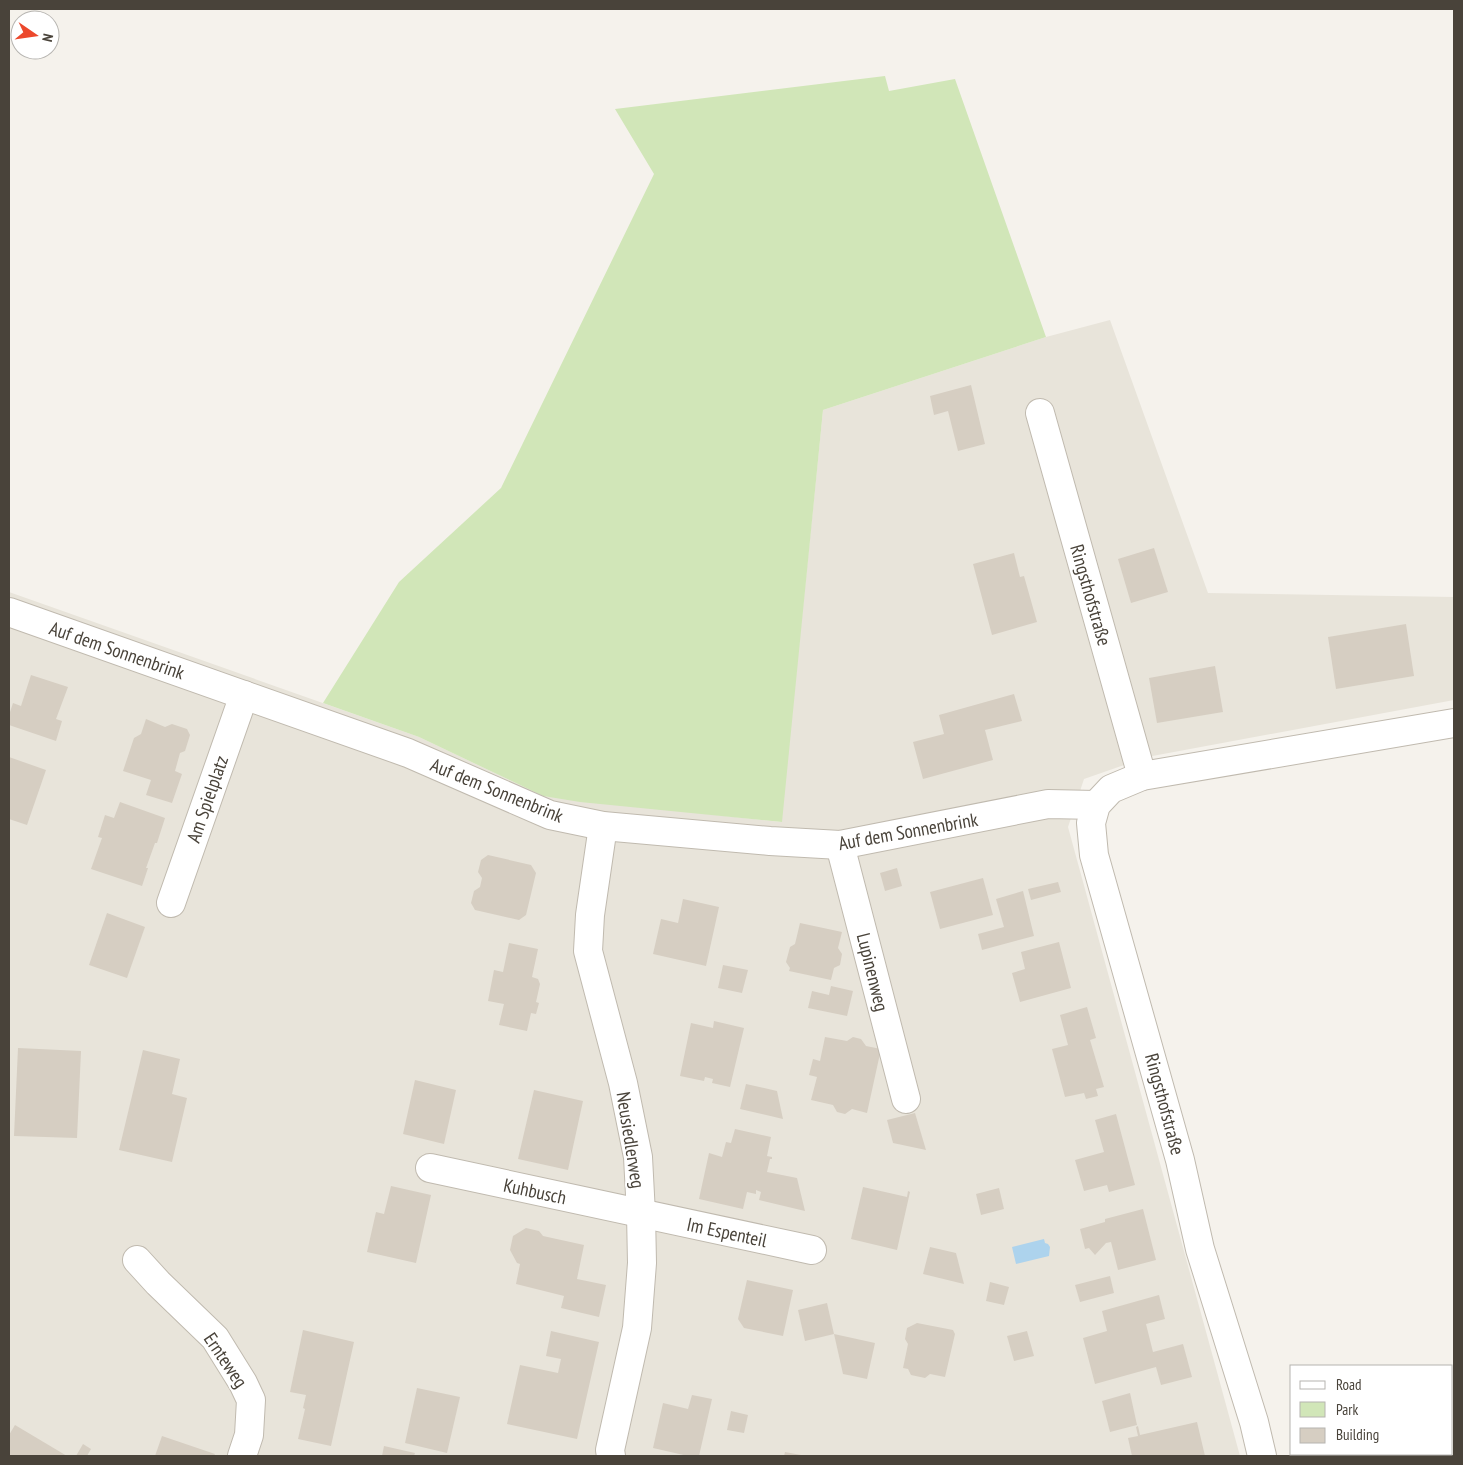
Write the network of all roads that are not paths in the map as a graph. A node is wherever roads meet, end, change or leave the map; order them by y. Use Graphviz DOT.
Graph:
graph roads {
  1 [pos="1040,413"];
  2 [pos="9,612"];
  3 [pos="244,694"];
  4 [pos="1454,723"];
  5 [pos="1142,776"];
  6 [pos="1096,805"];
  7 [pos="603,826"];
  8 [pos="840,846"];
  9 [pos="171,903"];
  10 [pos="906,1099"];
  11 [pos="430,1168"];
  12 [pos="641,1214"];
  13 [pos="812,1250"];
  14 [pos="137,1260"];
  15 [pos="242,1456"];
  16 [pos="610,1456"];
  17 [pos="1262,1456"];
  1 -- 5 [label="street, Ringsthofstraße"];
  2 -- 3 [label="street, Auf dem Sonnenbrink"];
  3 -- 7 [label="street, Auf dem Sonnenbrink"];
  3 -- 9 [label="street, Am Spielplatz"];
  4 -- 5 [label="street"];
  5 -- 6 [label="street"];
  6 -- 8 [label="street, Auf dem Sonnenbrink"];
  6 -- 17 [label="street, Ringsthofstraße"];
  7 -- 8 [label="street, Auf dem Sonnenbrink"];
  7 -- 12 [label="street, Neusiedlerweg"];
  8 -- 10 [label="street, Lupinenweg"];
  11 -- 12 [label="street, Kuhbusch"];
  12 -- 13 [label="street, Im Espenteil"];
  12 -- 16 [label="street, Neusiedlerweg"];
  14 -- 15 [label="street, Ernteweg"];
}
